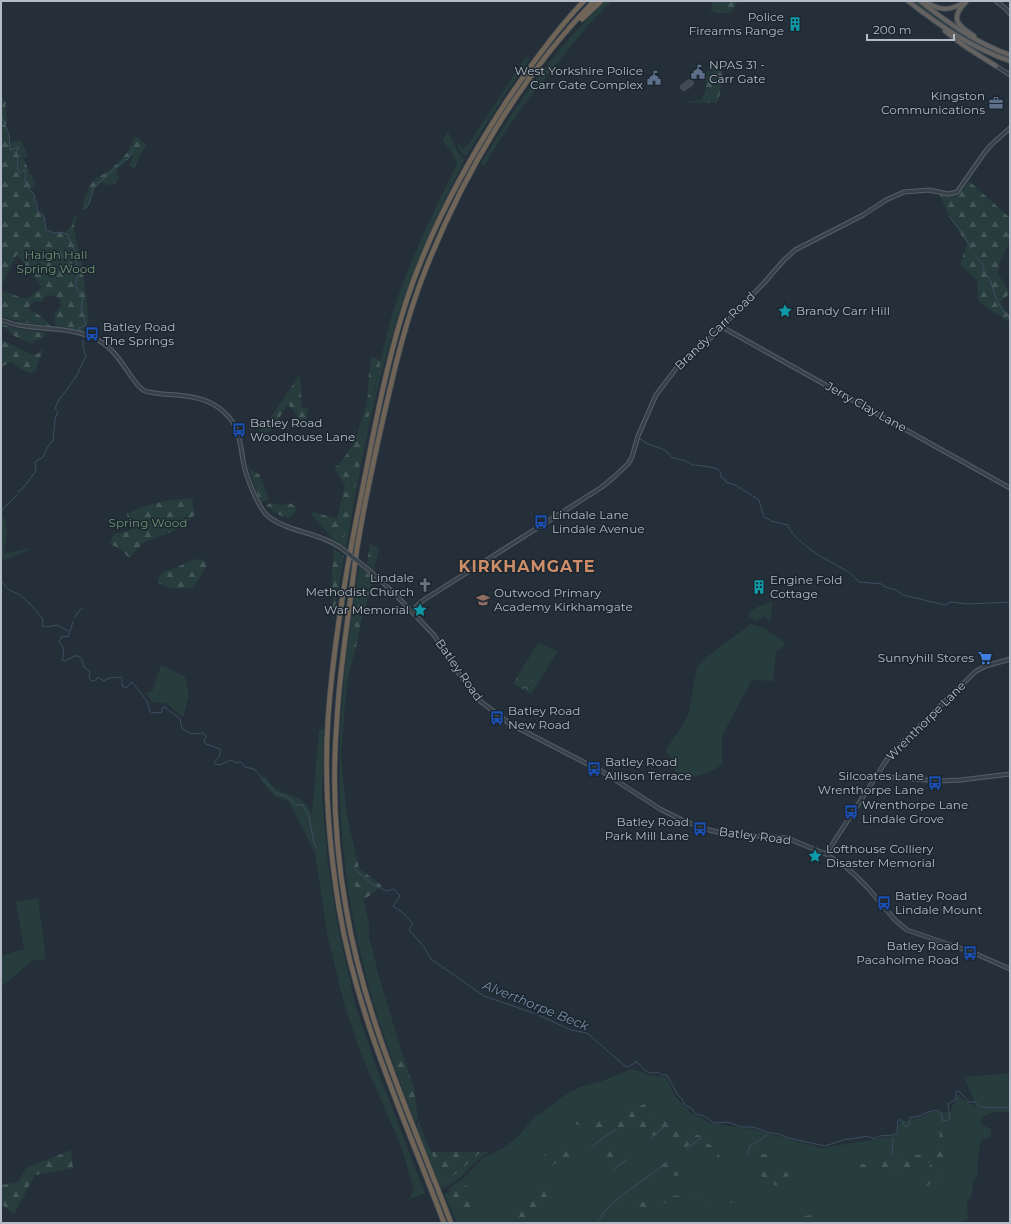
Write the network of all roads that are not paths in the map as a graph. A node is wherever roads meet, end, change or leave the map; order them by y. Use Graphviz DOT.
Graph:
graph roads {
  1 [pos="582,1"];
  2 [pos="594,1"];
  3 [pos="601,1"];
  4 [pos="908,1"];
  5 [pos="920,1"];
  6 [pos="925,1"];
  7 [pos="967,1"];
  8 [pos="996,1"];
  9 [pos="1010,14"];
  10 [pos="938,24"];
  11 [pos="566,33"];
  12 [pos="1010,54"];
  13 [pos="1010,61"];
  14 [pos="996,66"];
  15 [pos="1010,75"];
  16 [pos="1010,128"];
  17 [pos="1,320"];
  18 [pos="722,327"];
  19 [pos="1010,488"];
  20 [pos="412,611"];
  21 [pos="1010,659"];
  22 [pos="1010,774"];
  23 [pos="876,776"];
  24 [pos="826,854"];
  25 [pos="1010,969"];
  26 [pos="444,1223"];
  27 [pos="452,1223"];
  1 -- 26 [label="highway"];
  2 -- 11 [label="highway"];
  3 -- 11 [label="highway"];
  4 -- 10 [label="highway"];
  5 -- 12 [label="highway"];
  6 -- 7 [label="highway"];
  7 -- 12 [label="highway"];
  8 -- 9 [label="street"];
  10 -- 13 [label="highway"];
  10 -- 14 [label="highway"];
  11 -- 27 [label="highway"];
  14 -- 15 [label="street"];
  16 -- 18 [label="street, Brandy Carr Road"];
  17 -- 20 [label="street, Batley Road, bridge"];
  18 -- 19 [label="street, Jerry Clay Lane"];
  18 -- 20 [label="street, Brandy Carr Road"];
  20 -- 24 [label="street, Batley Road"];
  21 -- 23 [label="street, Wrenthorpe Lane"];
  22 -- 23 [label="street"];
  23 -- 24 [label="street, Wrenthorpe Lane"];
  24 -- 25 [label="street, Batley Road"];
}
